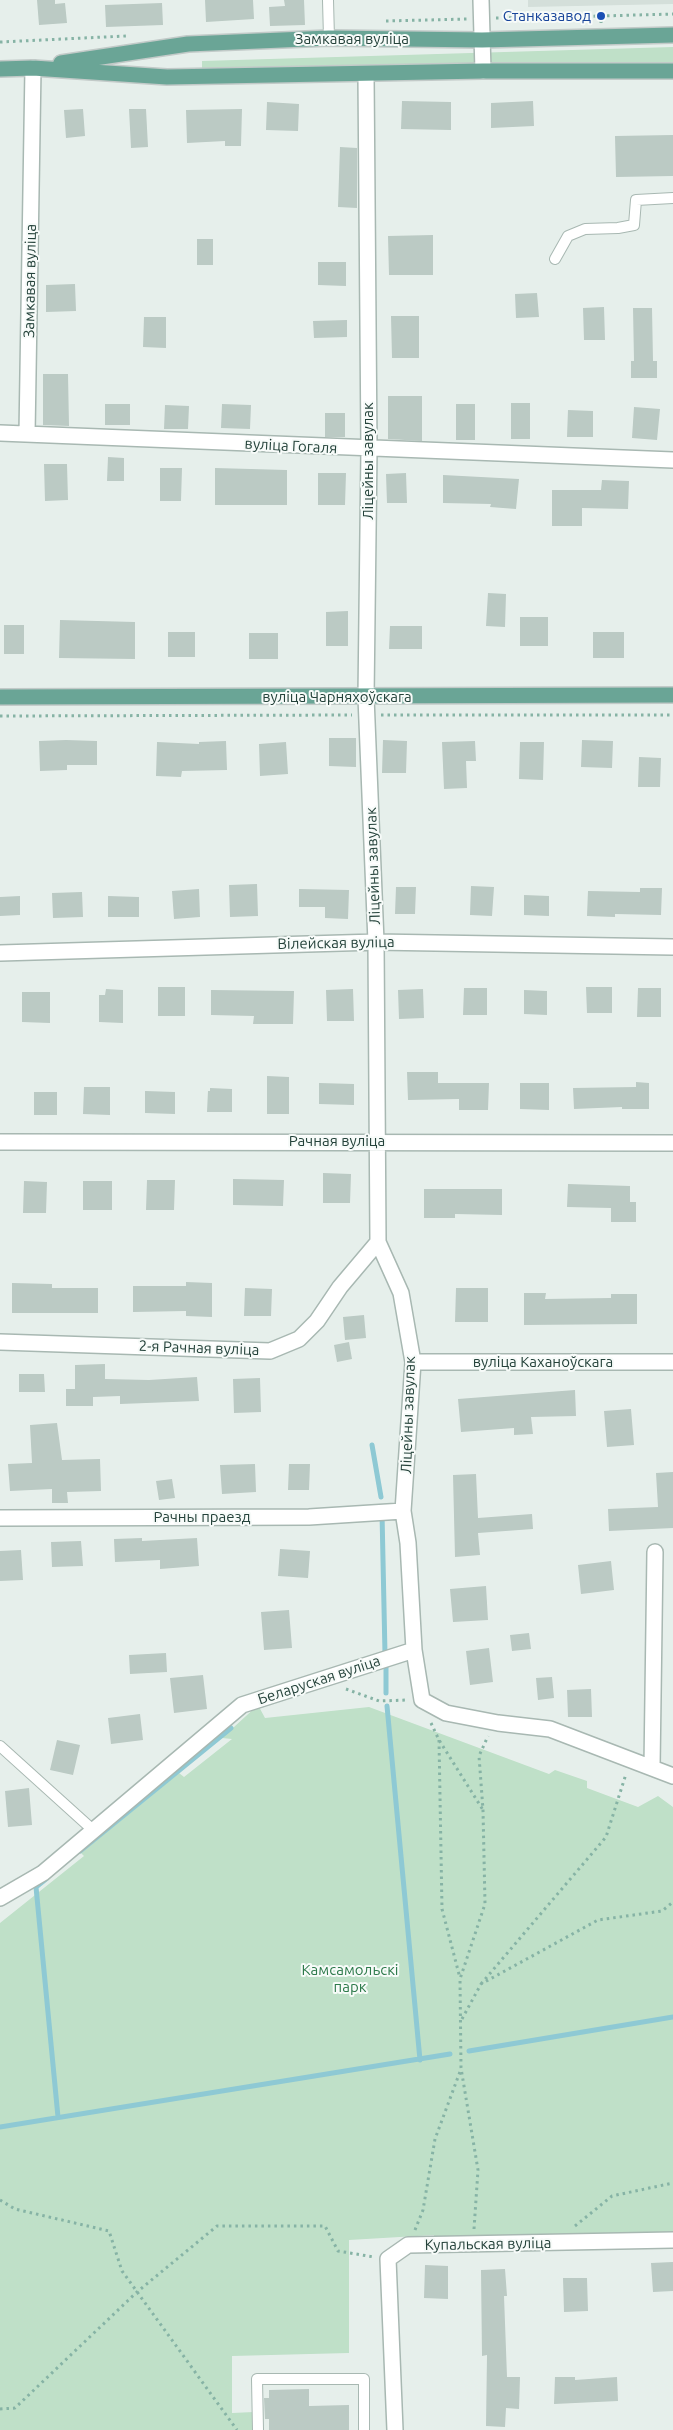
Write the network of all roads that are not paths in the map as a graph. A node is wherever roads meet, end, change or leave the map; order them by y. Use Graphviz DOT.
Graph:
graph roads {
  1 [pos="328,0"];
  2 [pos="481,0"];
  3 [pos="673,35"];
  4 [pos="329,38"];
  5 [pos="482,40"];
  6 [pos="33,68"];
  7 [pos="0,69"];
  8 [pos="482,71"];
  9 [pos="673,71"];
  10 [pos="366,74"];
  11 [pos="673,198"];
  12 [pos="555,259"];
  13 [pos="0,433"];
  14 [pos="27,434"];
  15 [pos="369,450"];
  16 [pos="673,460"];
  17 [pos="673,695"];
  18 [pos="0,697"];
  19 [pos="366,697"];
  20 [pos="376,942"];
  21 [pos="673,946"];
  22 [pos="0,953"];
  23 [pos="378,1141"];
  24 [pos="0,1142"];
  25 [pos="673,1143"];
  26 [pos="378,1242"];
  27 [pos="0,1342"];
  28 [pos="413,1362"];
  29 [pos="673,1362"];
  30 [pos="403,1510"];
  31 [pos="0,1518"];
  32 [pos="655,1552"];
  33 [pos="414,1650"];
  34 [pos="0,1746"];
  35 [pos="652,1767"];
  36 [pos="673,1776"];
  37 [pos="93,1830"];
  38 [pos="0,1898"];
  39 [pos="673,2240"];
  40 [pos="258,2430"];
  41 [pos="364,2430"];
  42 [pos="395,2430"];
  1 -- 4 [label="lane"];
  2 -- 5 [label="street"];
  3 -- 5 [label="main road, Замкавая вуліца"];
  4 -- 5 [label="main road, Замкавая вуліца"];
  4 -- 6 [label="main road, Замкавая вуліца"];
  5 -- 8 [label="street"];
  6 -- 7 [label="main road, Замкавая вуліца"];
  6 -- 10 [label="main road, Замкавая вуліца"];
  6 -- 14 [label="street, Замкавая вуліца"];
  8 -- 9 [label="main road, Замкавая вуліца"];
  8 -- 10 [label="main road, Замкавая вуліца"];
  10 -- 15 [label="street, Ліцейны завулак"];
  11 -- 12 [label="lane"];
  13 -- 14 [label="street, вуліца Гогаля"];
  14 -- 15 [label="street, вуліца Гогаля"];
  15 -- 16 [label="street, вуліца Гогаля"];
  15 -- 19 [label="street, Ліцейны завулак"];
  17 -- 19 [label="main road, вуліца Чарняхоўскага"];
  18 -- 19 [label="main road, вуліца Чарняхоўскага"];
  19 -- 20 [label="street, Ліцейны завулак"];
  20 -- 21 [label="street, Вілейская вуліца"];
  20 -- 22 [label="street, Вілейская вуліца"];
  20 -- 23 [label="street, Ліцейны завулак"];
  23 -- 24 [label="street, Рачная вуліца"];
  23 -- 25 [label="street, Рачная вуліца"];
  23 -- 26 [label="street, Ліцейны завулак"];
  26 -- 27 [label="street, 2-я Рачная вуліца"];
  26 -- 28 [label="street, Ліцейны завулак"];
  28 -- 29 [label="street, вуліца Каханоўскага"];
  28 -- 30 [label="street, Ліцейны завулак"];
  30 -- 31 [label="street, Рачны праезд"];
  30 -- 33 [label="street, Ліцейны завулак"];
  32 -- 35 [label="street"];
  33 -- 35 [label="street"];
  33 -- 37 [label="street, Беларуская вуліца"];
  34 -- 37 [label="lane"];
  35 -- 36 [label="street"];
  37 -- 38 [label="street, Беларуская вуліца"];
  39 -- 42 [label="street, Купальская вуліца"];
  40 -- 41 [label="lane"];
}
